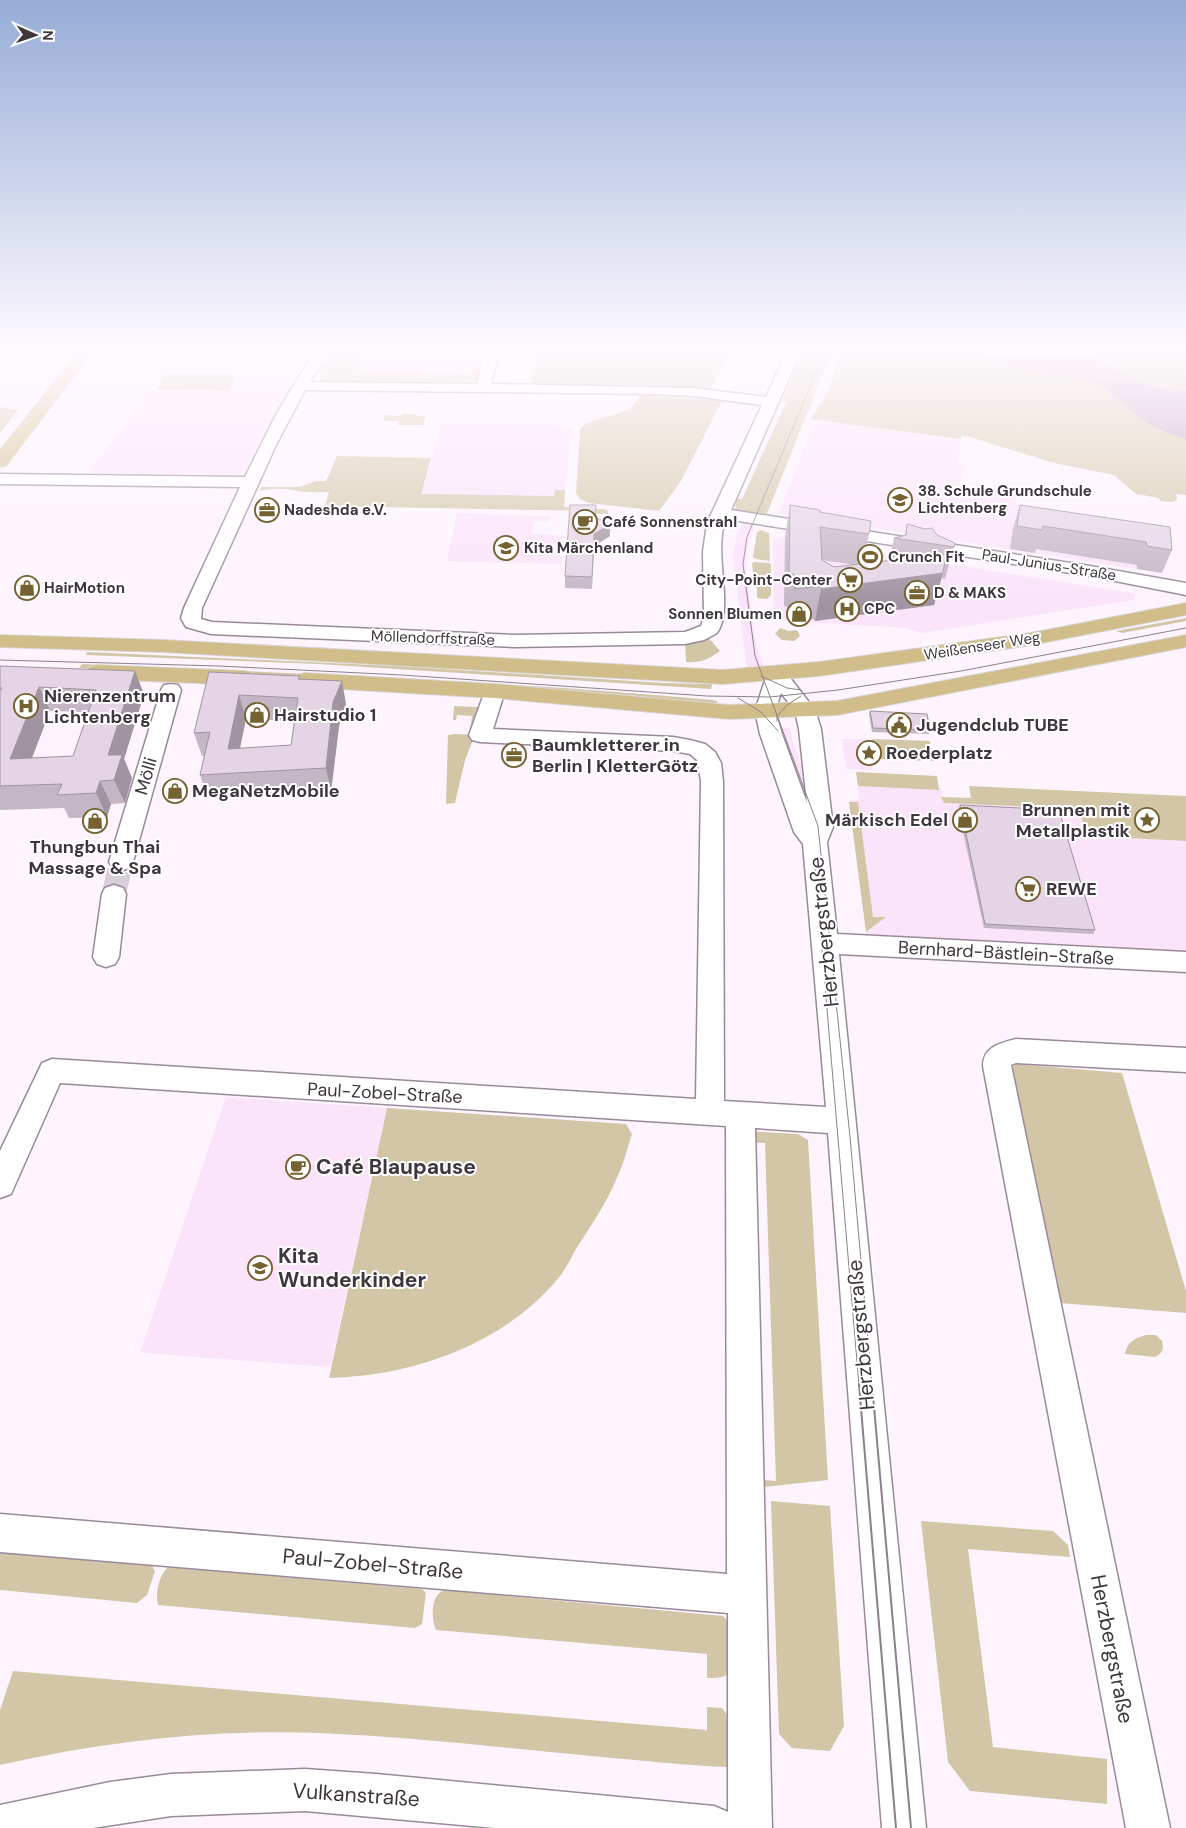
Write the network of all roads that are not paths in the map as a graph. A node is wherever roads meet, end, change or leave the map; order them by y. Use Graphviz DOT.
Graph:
graph roads {
  1 [pos="22,434"];
  2 [pos="276,434"];
  3 [pos="756,434"];
  4 [pos="0,462"];
  5 [pos="0,479"];
  6 [pos="252,482"];
  7 [pos="718,518"];
  8 [pos="1143,580"];
  9 [pos="1186,589"];
  10 [pos="1178,611"];
  11 [pos="0,641"];
  12 [pos="1186,641"];
  13 [pos="78,672"];
  14 [pos="777,674"];
  15 [pos="170,690"];
  16 [pos="495,691"];
  17 [pos="768,719"];
  18 [pos="807,720"];
  19 [pos="815,842"];
  20 [pos="121,862"];
  21 [pos="114,894"];
  22 [pos="826,943"];
  23 [pos="106,957"];
  24 [pos="1186,962"];
  25 [pos="1186,1060"];
  26 [pos="725,1114"];
  27 [pos="842,1121"];
  28 [pos="0,1184"];
  29 [pos="0,1533"];
  30 [pos="747,1595"];
  31 [pos="0,1827"];
  32 [pos="714,1828"];
  33 [pos="750,1828"];
  34 [pos="904,1828"];
  35 [pos="1148,1828"];
  1 -- 4 [label="main road"];
  2 -- 6 [label="street"];
  3 -- 7 [label="street"];
  5 -- 6 [label="street"];
  6 -- 7 [label="street, Möllendorffstraße"];
  7 -- 8 [label="street, Paul-Junius-Straße"];
  8 -- 9 [label="street, Paul-Junius-Straße"];
  8 -- 10 [label="street, Paul-Junius-Straße"];
  10 -- 14 [label="main road, Weißenseer Weg"];
  11 -- 14 [label="main road, Möllendorffstraße"];
  12 -- 18 [label="main road, Weißenseer Weg"];
  13 -- 16 [label="main road"];
  14 -- 17 [label="street"];
  14 -- 18 [label="street"];
  15 -- 20 [label="street, Mölli"];
  16 -- 17 [label="main road"];
  16 -- 26 [label="street"];
  17 -- 18 [label="main road"];
  17 -- 19 [label="street, Herzbergstraße"];
  18 -- 19 [label="street, Herzbergstraße"];
  19 -- 22 [label="street, Herzbergstraße"];
  21 -- 23 [label="street"];
  22 -- 24 [label="street, Bernhard-Bästlein-Straße"];
  22 -- 27 [label="street, Herzbergstraße"];
  25 -- 35 [label="street, Herzbergstraße"];
  26 -- 27 [label="street, Paul-Zobel-Straße"];
  26 -- 28 [label="street, Paul-Zobel-Straße"];
  26 -- 30 [label="street"];
  27 -- 34 [label="street, Herzbergstraße"];
  29 -- 30 [label="street, Paul-Zobel-Straße"];
  30 -- 33 [label="street"];
  31 -- 32 [label="street, Vulkanstraße"];
}
